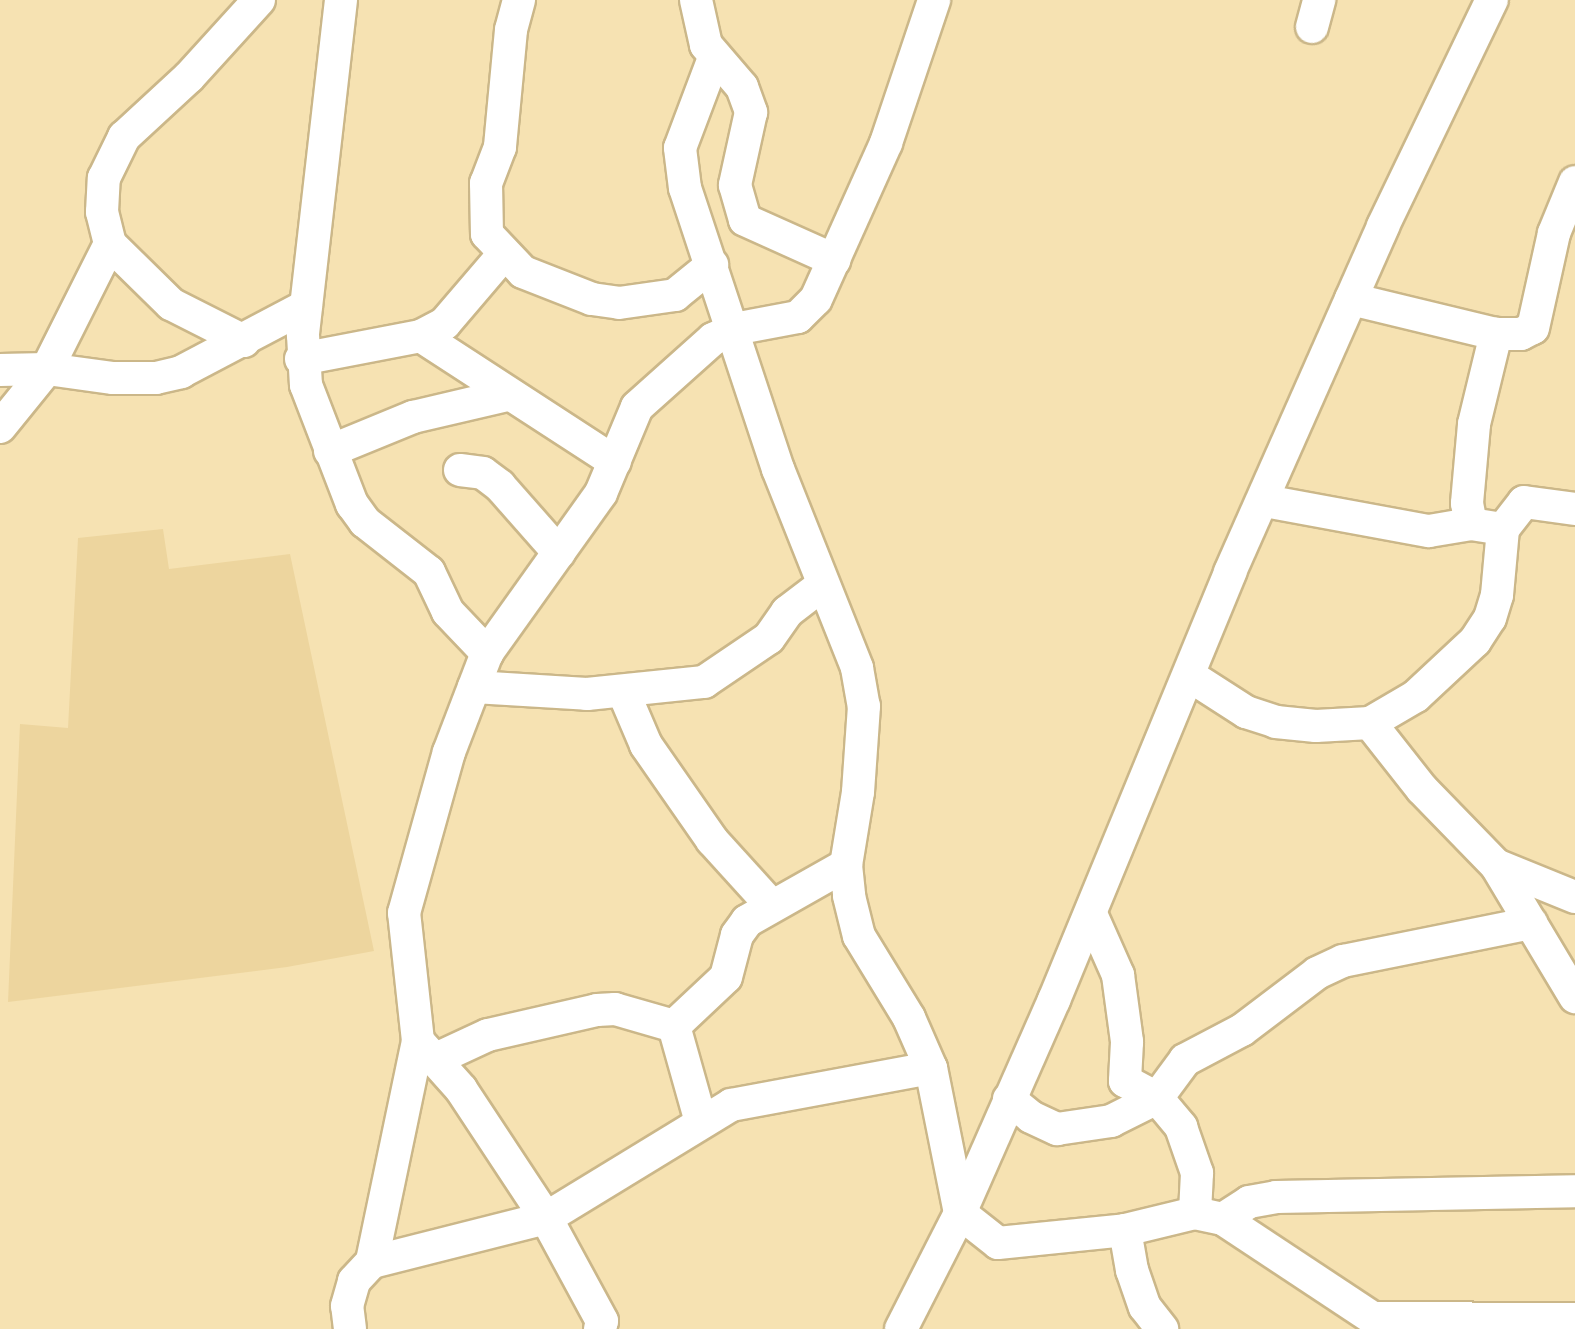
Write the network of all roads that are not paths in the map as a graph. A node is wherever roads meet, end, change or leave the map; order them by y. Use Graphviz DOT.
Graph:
graph roads {
  1 [pos="259,0"];
  2 [pos="341,0"];
  3 [pos="519,0"];
  4 [pos="696,0"];
  5 [pos="934,0"];
  6 [pos="1492,0"];
  7 [pos="714,58"];
  8 [pos="1575,182"];
  9 [pos="110,244"];
  10 [pos="503,255"];
  11 [pos="834,260"];
  12 [pos="712,266"];
  13 [pos="1352,299"];
  14 [pos="306,306"];
  15 [pos="734,330"];
  16 [pos="1496,334"];
  17 [pos="421,336"];
  18 [pos="244,340"];
  19 [pos="301,358"];
  20 [pos="47,368"];
  21 [pos="0,370"];
  22 [pos="507,396"];
  23 [pos="0,427"];
  24 [pos="330,451"];
  25 [pos="615,462"];
  26 [pos="460,470"];
  27 [pos="1265,501"];
  28 [pos="1575,509"];
  29 [pos="1487,526"];
  30 [pos="558,552"];
  31 [pos="821,586"];
  32 [pos="487,653"];
  33 [pos="1190,676"];
  34 [pos="474,687"];
  35 [pos="623,691"];
  36 [pos="1370,723"];
  37 [pos="846,865"];
  38 [pos="1496,866"];
  39 [pos="1575,897"];
  40 [pos="771,904"];
  41 [pos="1091,914"];
  42 [pos="1531,924"];
  43 [pos="1575,998"];
  44 [pos="674,1026"];
  45 [pos="427,1050"];
  46 [pos="931,1068"];
  47 [pos="1156,1098"];
  48 [pos="1010,1099"];
  49 [pos="701,1122"];
  50 [pos="1575,1191"];
  51 [pos="960,1213"];
  52 [pos="1210,1216"];
  53 [pos="546,1218"];
  54 [pos="1125,1230"];
  55 [pos="372,1262"];
  56 [pos="1575,1319"];
  57 [pos="1382,1324"];
  58 [pos="350,1329"];
  59 [pos="600,1329"];
  60 [pos="901,1329"];
  61 [pos="1162,1329"];
  1 -- 9 [label="street"];
  2 -- 14 [label="street"];
  3 -- 10 [label="street"];
  4 -- 7 [label="street"];
  5 -- 11 [label="street"];
  6 -- 13 [label="street"];
  7 -- 11 [label="street"];
  7 -- 12 [label="street"];
  8 -- 16 [label="street"];
  9 -- 18 [label="street"];
  9 -- 20 [label="street"];
  10 -- 12 [label="street"];
  10 -- 17 [label="street"];
  11 -- 15 [label="street"];
  12 -- 15 [label="street"];
  13 -- 16 [label="street"];
  13 -- 27 [label="street"];
  14 -- 18 [label="street"];
  14 -- 19 [label="street"];
  15 -- 25 [label="street"];
  15 -- 31 [label="street"];
  16 -- 29 [label="street"];
  17 -- 19 [label="street"];
  17 -- 22 [label="street"];
  18 -- 20 [label="street"];
  19 -- 24 [label="street"];
  20 -- 21 [label="street"];
  20 -- 23 [label="street"];
  22 -- 24 [label="street"];
  22 -- 25 [label="street"];
  24 -- 32 [label="street"];
  25 -- 30 [label="street"];
  26 -- 30 [label="street"];
  27 -- 29 [label="street"];
  27 -- 33 [label="street"];
  28 -- 29 [label="street"];
  29 -- 36 [label="street"];
  30 -- 32 [label="street"];
  31 -- 35 [label="street"];
  31 -- 37 [label="street"];
  32 -- 34 [label="street"];
  33 -- 36 [label="street"];
  33 -- 41 [label="street"];
  34 -- 35 [label="street"];
  34 -- 45 [label="street"];
  35 -- 40 [label="street"];
  36 -- 38 [label="street"];
  37 -- 40 [label="street"];
  37 -- 46 [label="street"];
  38 -- 39 [label="street"];
  38 -- 42 [label="street"];
  40 -- 44 [label="street"];
  41 -- 47 [label="street"];
  41 -- 48 [label="street"];
  42 -- 43 [label="street"];
  42 -- 47 [label="street"];
  44 -- 45 [label="street"];
  44 -- 49 [label="street"];
  45 -- 53 [label="street"];
  45 -- 55 [label="street"];
  46 -- 49 [label="street"];
  46 -- 51 [label="street"];
  47 -- 48 [label="street"];
  47 -- 52 [label="street"];
  48 -- 51 [label="street"];
  49 -- 53 [label="street"];
  50 -- 52 [label="street"];
  51 -- 54 [label="street"];
  51 -- 60 [label="street"];
  52 -- 54 [label="street"];
  52 -- 57 [label="street"];
  53 -- 55 [label="street"];
  53 -- 59 [label="street"];
  54 -- 61 [label="street"];
  55 -- 58 [label="street"];
  56 -- 57 [label="street"];
}
